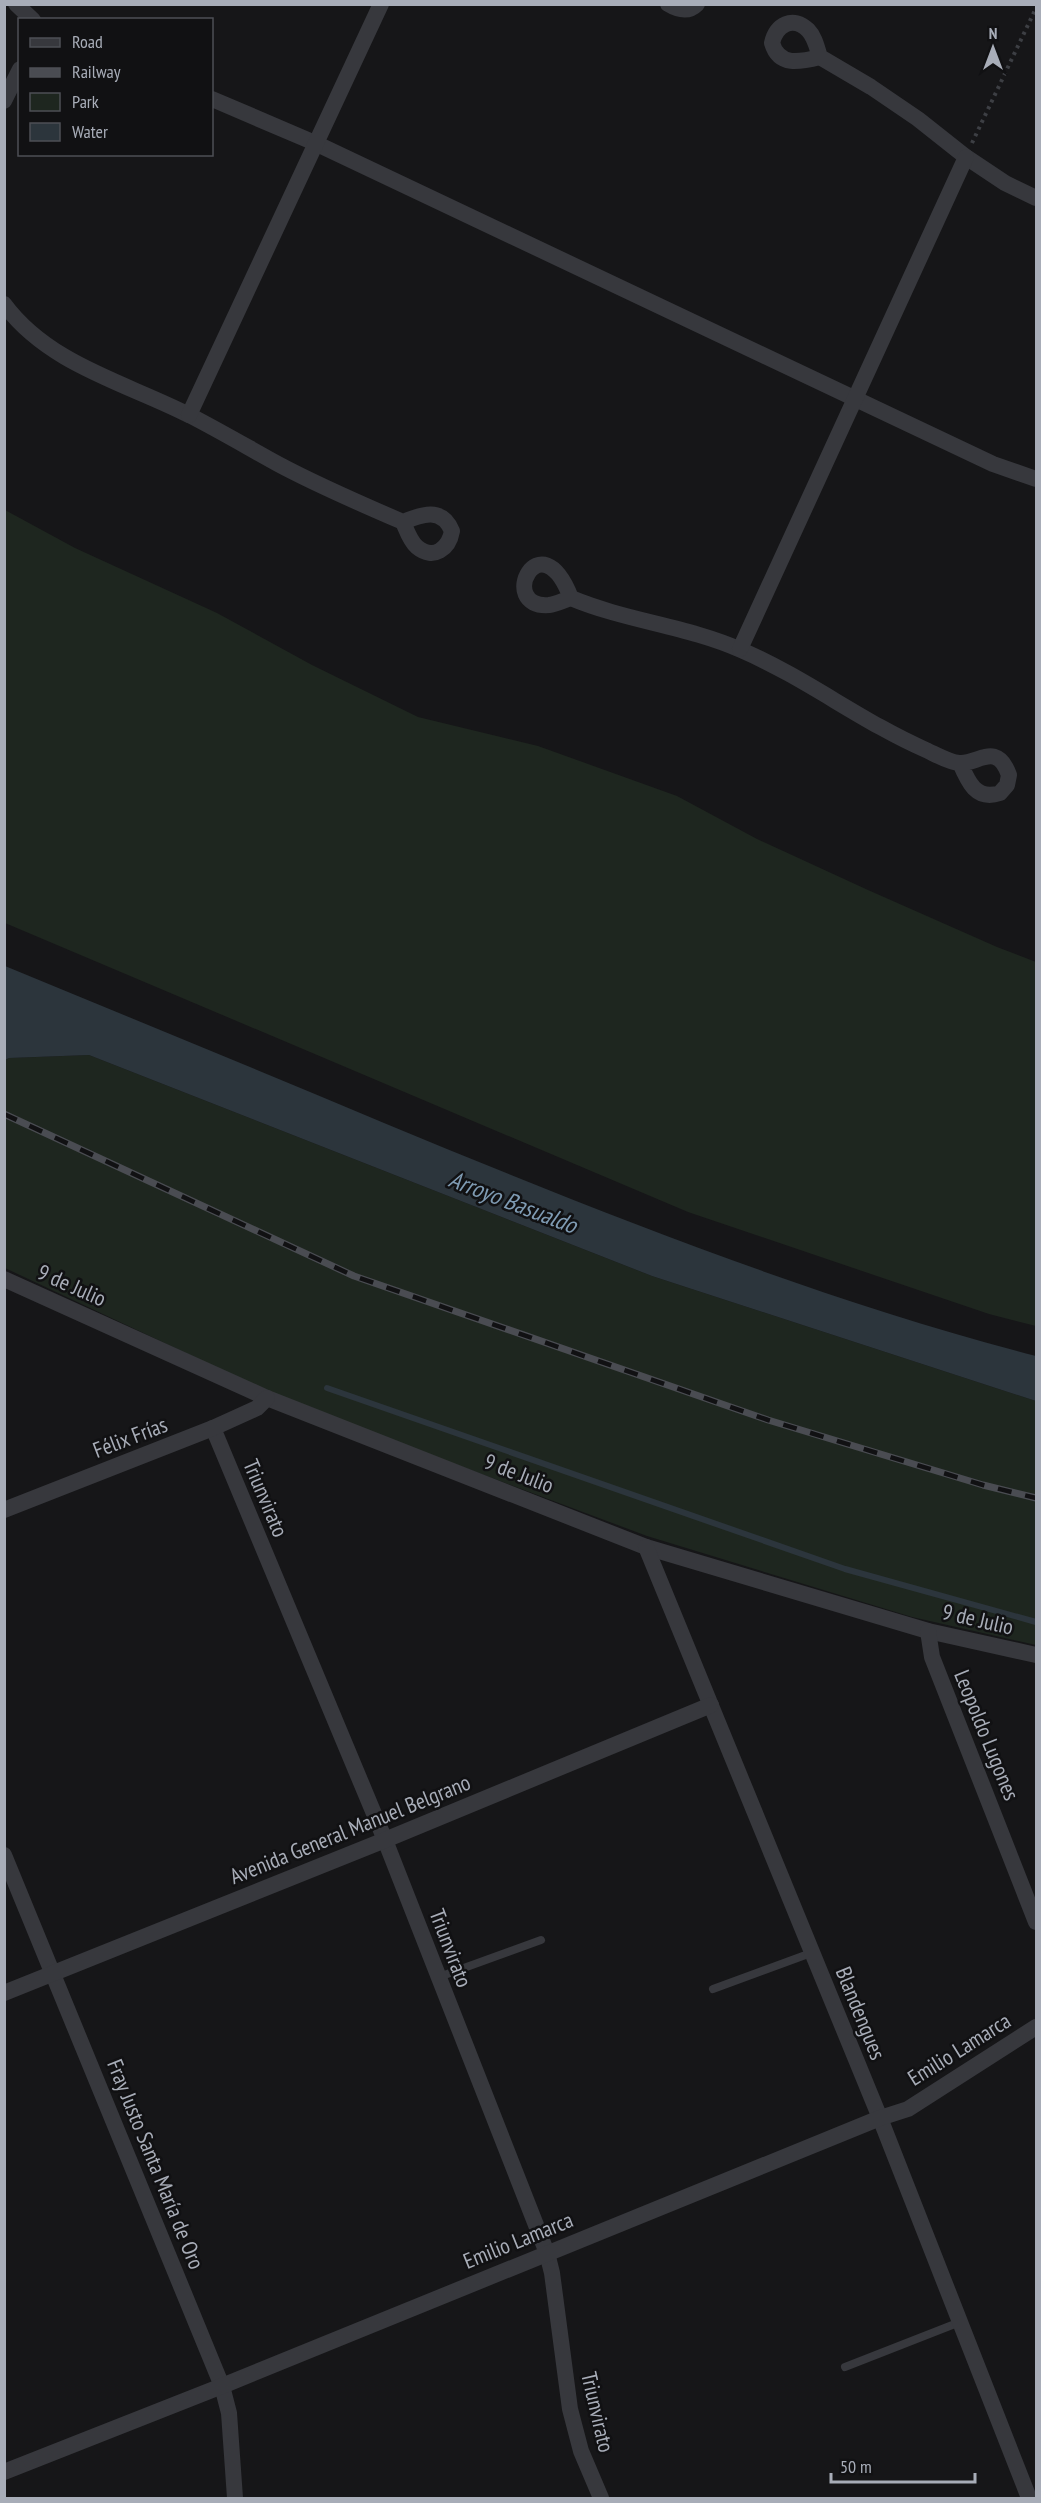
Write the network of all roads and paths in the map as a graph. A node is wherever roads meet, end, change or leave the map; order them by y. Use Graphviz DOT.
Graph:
graph roads {
  1 [pos="16,4"];
  2 [pos="381,4"];
  3 [pos="668,4"];
  4 [pos="697,4"];
  5 [pos="1036,8"];
  6 [pos="31,18"];
  7 [pos="820,57"];
  8 [pos="18,73"];
  9 [pos="213,99"];
  10 [pos="4,101"];
  11 [pos="315,143"];
  12 [pos="966,157"];
  13 [pos="1036,198"];
  14 [pos="4,304"];
  15 [pos="857,398"];
  16 [pos="189,415"];
  17 [pos="1036,479"];
  18 [pos="403,522"];
  19 [pos="571,598"];
  20 [pos="740,649"];
  21 [pos="960,763"];
  22 [pos="4,1279"];
  23 [pos="267,1398"];
  24 [pos="213,1428"];
  25 [pos="4,1510"];
  26 [pos="646,1547"];
  27 [pos="928,1631"];
  28 [pos="1036,1655"];
  29 [pos="711,1705"];
  30 [pos="385,1840"];
  31 [pos="4,1855"];
  32 [pos="1036,1922"];
  33 [pos="541,1940"];
  34 [pos="811,1953"];
  35 [pos="53,1973"];
  36 [pos="438,1977"];
  37 [pos="713,1989"];
  38 [pos="4,1993"];
  39 [pos="1036,2027"];
  40 [pos="880,2118"];
  41 [pos="547,2253"];
  42 [pos="960,2322"];
  43 [pos="845,2367"];
  44 [pos="222,2386"];
  45 [pos="4,2472"];
  46 [pos="235,2499"];
  47 [pos="601,2499"];
  48 [pos="1029,2499"];
  1 -- 6 [label="street"];
  2 -- 11 [label="street"];
  3 -- 4 [label="street"];
  5 -- 12 [label="path"];
  7 -- 12 [label="street"];
  8 -- 10 [label="street"];
  9 -- 11 [label="street"];
  11 -- 15 [label="street"];
  11 -- 16 [label="street"];
  12 -- 13 [label="street"];
  12 -- 15 [label="street"];
  14 -- 16 [label="street"];
  15 -- 17 [label="street"];
  15 -- 20 [label="street"];
  16 -- 18 [label="street"];
  19 -- 20 [label="street"];
  20 -- 21 [label="street"];
  22 -- 23 [label="street, 9 de Julio"];
  23 -- 24 [label="street, Félix Frías"];
  23 -- 26 [label="street, 9 de Julio"];
  24 -- 25 [label="street, Félix Frías"];
  24 -- 30 [label="street, Triunvirato"];
  26 -- 27 [label="street, 9 de Julio"];
  26 -- 29 [label="street, Blandengues"];
  27 -- 28 [label="street, 9 de Julio"];
  27 -- 32 [label="street, Leopoldo Lugones"];
  29 -- 30 [label="street, Avenida General Manuel Belgrano"];
  29 -- 34 [label="street, Blandengues"];
  30 -- 35 [label="street, Avenida General Manuel Belgrano"];
  30 -- 36 [label="street, Triunvirato"];
  31 -- 35 [label="street, Fray Justo Santa María de Oro"];
  33 -- 36 [label="lane"];
  34 -- 37 [label="lane"];
  34 -- 40 [label="street, Blandengues"];
  35 -- 38 [label="street, Avenida General Manuel Belgrano"];
  35 -- 44 [label="street, Fray Justo Santa María de Oro"];
  36 -- 41 [label="street, Triunvirato"];
  39 -- 40 [label="street, Emilio Lamarca"];
  40 -- 41 [label="street, Emilio Lamarca"];
  40 -- 42 [label="street, Blandengues"];
  41 -- 44 [label="street, Emilio Lamarca"];
  41 -- 47 [label="street, Triunvirato"];
  42 -- 43 [label="lane"];
  42 -- 48 [label="street, Blandengues"];
  44 -- 45 [label="street, Emilio Lamarca"];
  44 -- 46 [label="street, Fray Justo Santa María de Oro"];
}
